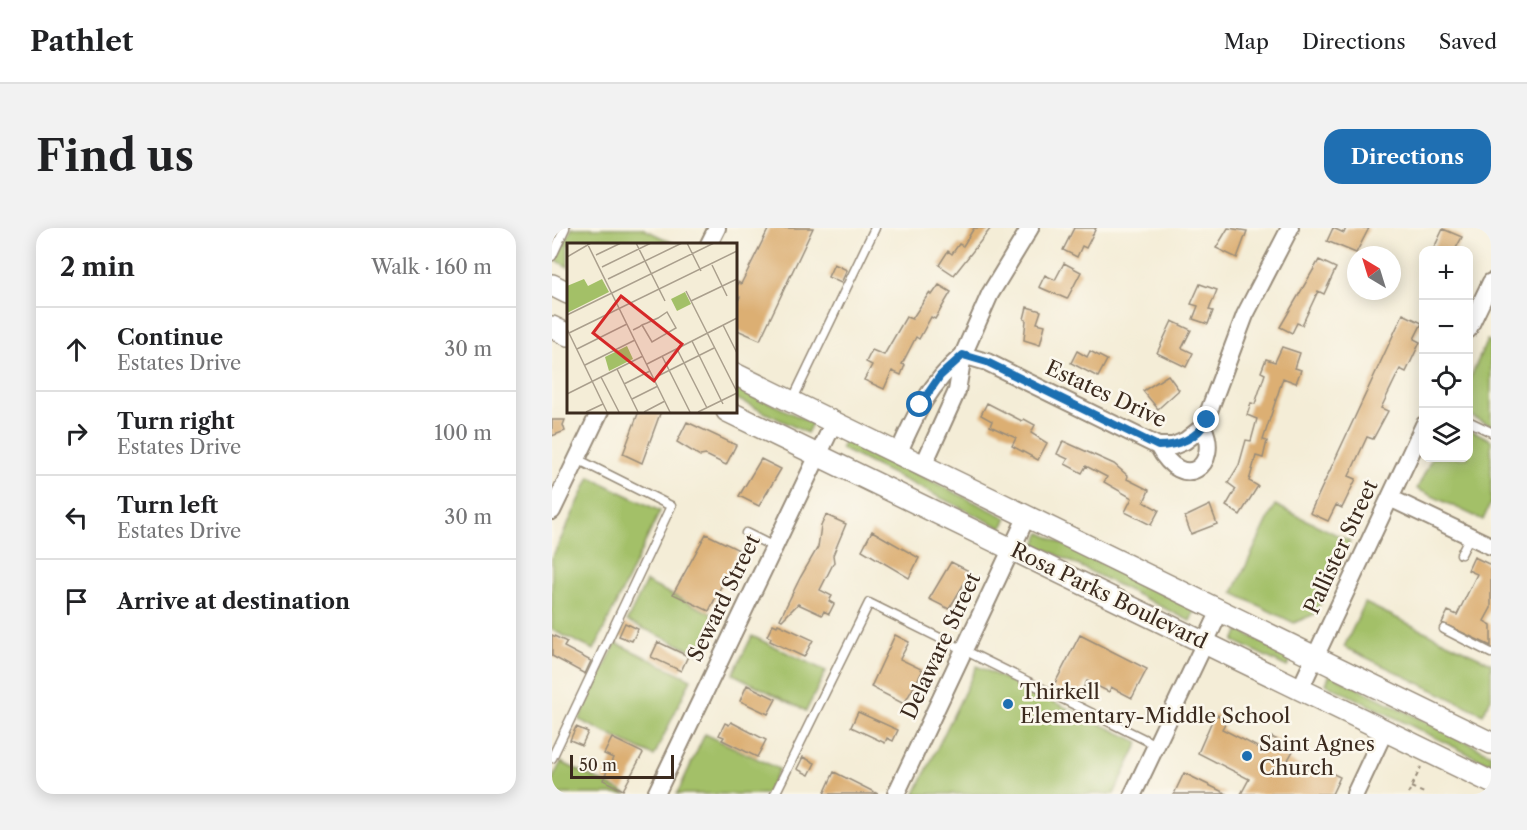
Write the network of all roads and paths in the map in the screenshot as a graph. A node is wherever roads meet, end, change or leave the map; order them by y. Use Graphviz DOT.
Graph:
graph roads {
  1 [pos="565,228"];
  2 [pos="717,228"];
  3 [pos="874,228"];
  4 [pos="1030,228"];
  5 [pos="1290,228"];
  6 [pos="710,243"];
  7 [pos="552,256"];
  8 [pos="1491,282"];
  9 [pos="552,285"];
  10 [pos="567,292"];
  11 [pos="1484,317"];
  12 [pos="552,327"];
  13 [pos="567,334"];
  14 [pos="963,355"];
  15 [pos="736,374"];
  16 [pos="792,402"];
  17 [pos="600,412"];
  18 [pos="730,412"];
  19 [pos="834,422"];
  20 [pos="1473,423"];
  21 [pos="1203,427"];
  22 [pos="1491,432"];
  23 [pos="1419,436"];
  24 [pos="1158,446"];
  25 [pos="818,454"];
  26 [pos="898,454"];
  27 [pos="577,459"];
  28 [pos="922,466"];
  29 [pos="1390,498"];
  30 [pos="552,511"];
  31 [pos="1027,516"];
  32 [pos="746,534"];
  33 [pos="1470,536"];
  34 [pos="1491,546"];
  35 [pos="774,547"];
  36 [pos="1011,548"];
  37 [pos="1461,554"];
  38 [pos="1220,611"];
  39 [pos="1443,629"];
  40 [pos="1205,642"];
  41 [pos="964,653"];
  42 [pos="1491,653"];
  43 [pos="1315,657"];
  44 [pos="1300,689"];
  45 [pos="1386,730"];
  46 [pos="1490,740"];
  47 [pos="1156,745"];
  48 [pos="552,758"];
  49 [pos="1422,765"];
  50 [pos="1491,782"];
  51 [pos="1411,787"];
  52 [pos="656,794"];
  53 [pos="775,794"];
  54 [pos="896,794"];
  55 [pos="1133,794"];
  56 [pos="1355,794"];
  57 [pos="1408,794"];
  58 [pos="1426,794"];
  1 -- 7 [label="lane"];
  2 -- 6 [label="street"];
  3 -- 16 [label="lane"];
  4 -- 14 [label="street"];
  5 -- 21 [label="street"];
  8 -- 11 [label="street"];
  9 -- 10 [label="street"];
  12 -- 13 [label="street"];
  14 -- 24 [label="street, Estates Drive"];
  14 -- 26 [label="street"];
  14 -- 28 [label="street"];
  15 -- 16 [label="street, Rosa Parks Boulevard"];
  16 -- 19 [label="street, Rosa Parks Boulevard"];
  17 -- 27 [label="street"];
  18 -- 25 [label="street, Rosa Parks Boulevard"];
  19 -- 25 [label="street, Seward Street"];
  19 -- 26 [label="street, Rosa Parks Boulevard"];
  20 -- 22 [label="lane"];
  21 -- 24 [label="street, Estates Drive"];
  21 -- 24 [label="street"];
  23 -- 29 [label="street, Pallister Street"];
  25 -- 35 [label="street, Seward Street"];
  25 -- 36 [label="street, Rosa Parks Boulevard"];
  26 -- 28 [label="street, Rosa Parks Boulevard"];
  27 -- 30 [label="street"];
  27 -- 48 [label="lane"];
  28 -- 31 [label="street, Rosa Parks Boulevard"];
  29 -- 33 [label="street"];
  29 -- 43 [label="street, Pallister Street"];
  31 -- 36 [label="street, Delaware Street"];
  31 -- 38 [label="street, Rosa Parks Boulevard"];
  32 -- 35 [label="lane"];
  33 -- 34 [label="street"];
  33 -- 37 [label="lane"];
  35 -- 52 [label="street, Seward Street"];
  36 -- 40 [label="street, Rosa Parks Boulevard"];
  36 -- 41 [label="street, Delaware Street"];
  38 -- 40 [label="street"];
  38 -- 43 [label="street, Rosa Parks Boulevard"];
  39 -- 42 [label="lane"];
  40 -- 44 [label="street, Rosa Parks Boulevard"];
  40 -- 47 [label="street"];
  41 -- 47 [label="lane"];
  41 -- 53 [label="lane"];
  41 -- 54 [label="street, Delaware Street"];
  43 -- 44 [label="street, Pallister Street"];
  43 -- 46 [label="street, Rosa Parks Boulevard"];
  44 -- 45 [label="street, Rosa Parks Boulevard"];
  45 -- 50 [label="street, Rosa Parks Boulevard"];
  45 -- 56 [label="street"];
  47 -- 55 [label="street"];
  49 -- 51 [label="path"];
  51 -- 57 [label="path"];
  51 -- 58 [label="path"];
}
